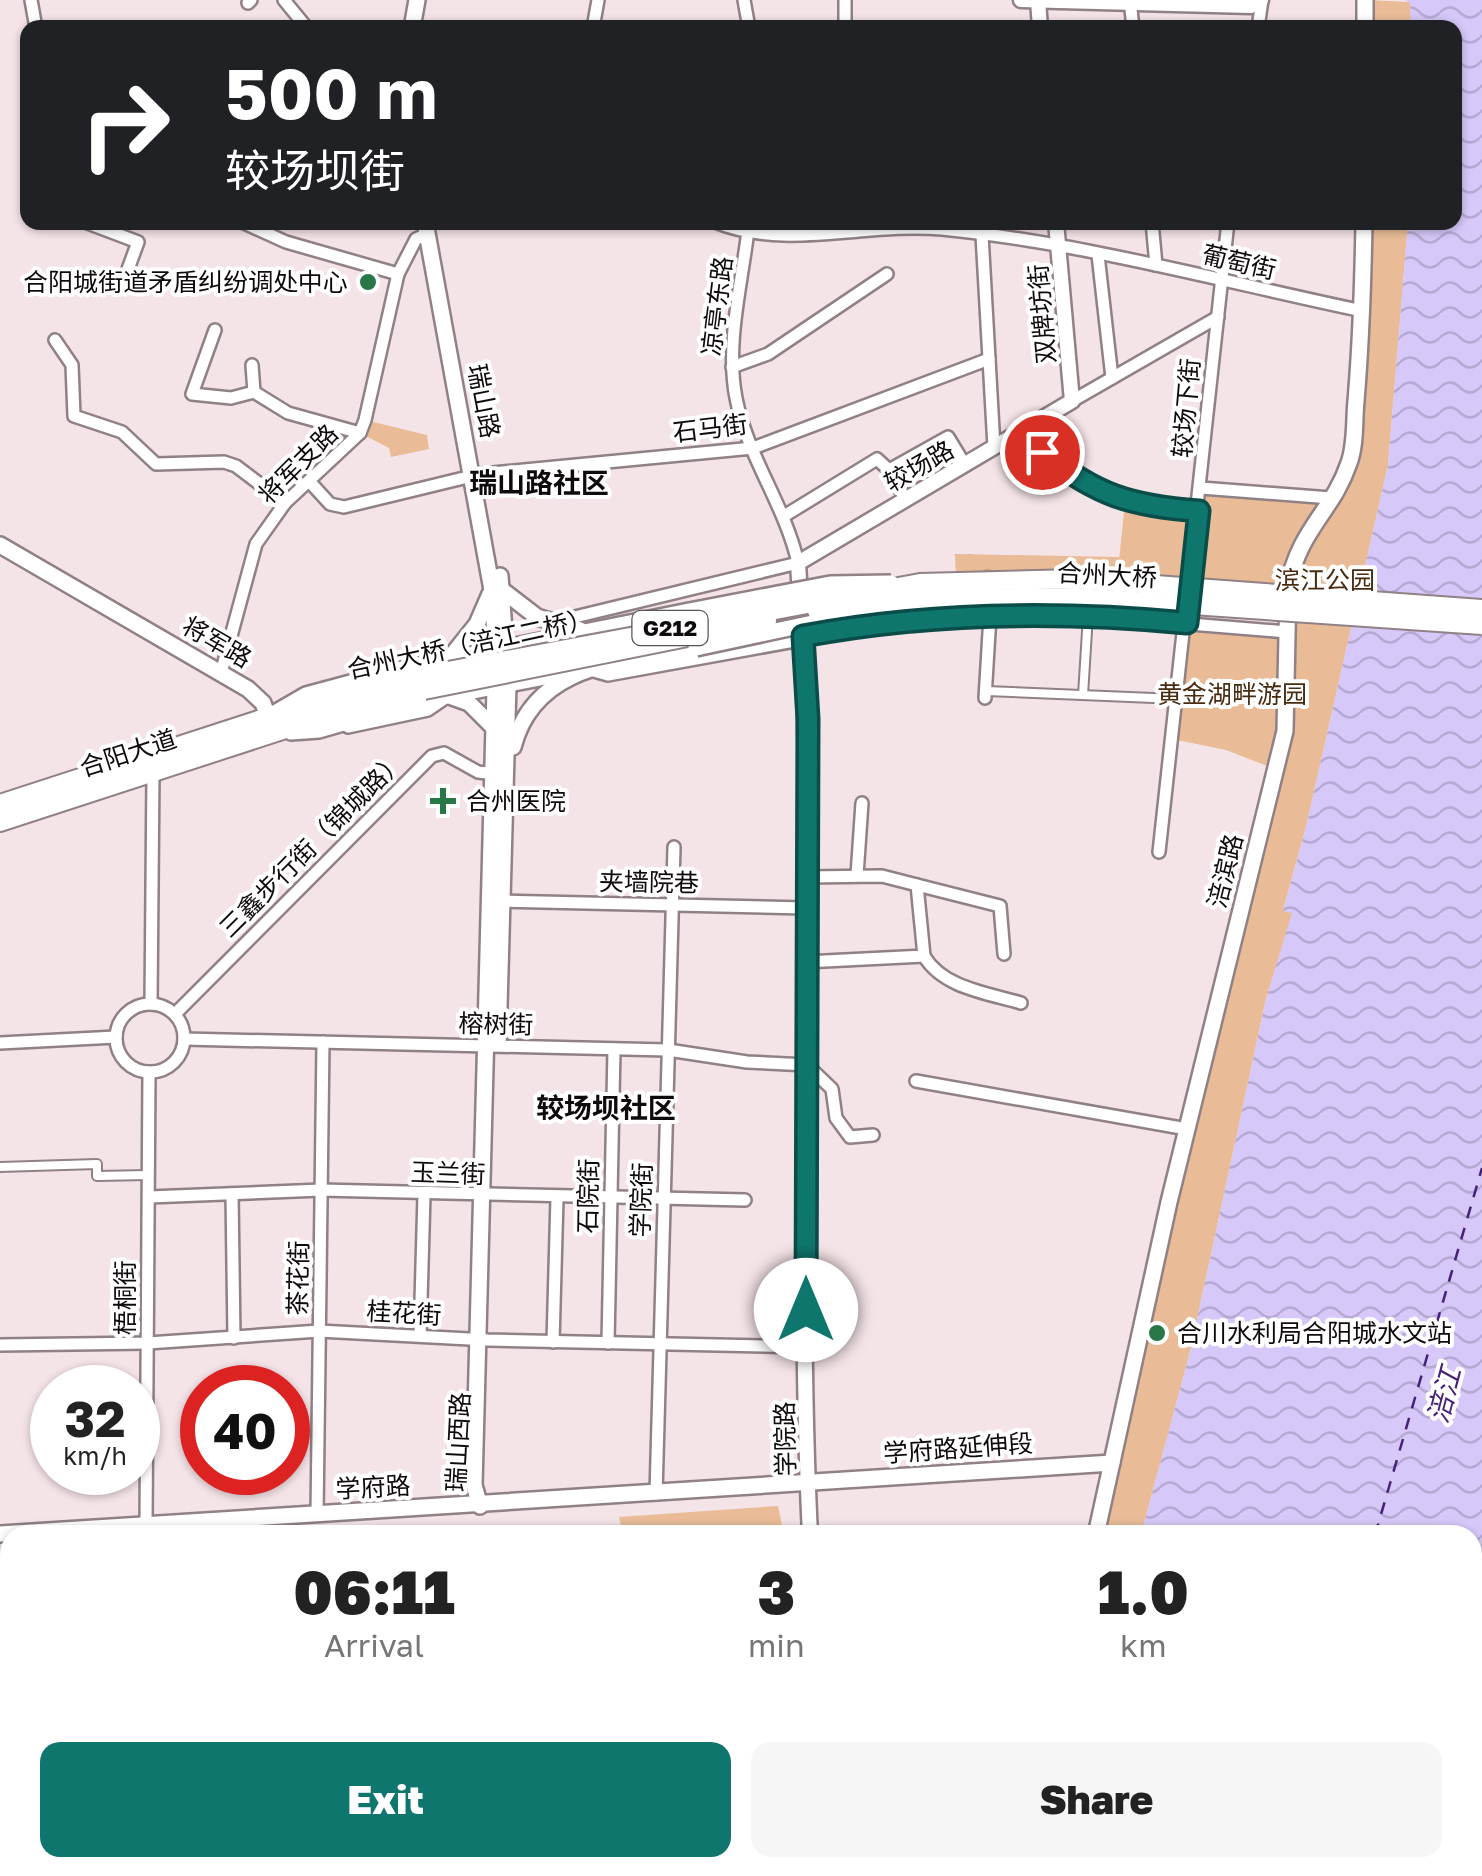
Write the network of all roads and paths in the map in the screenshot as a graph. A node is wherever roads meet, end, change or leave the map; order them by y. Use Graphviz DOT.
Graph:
graph roads {
  1 [pos="284,0"];
  2 [pos="1022,0"];
  3 [pos="1038,0"];
  4 [pos="1261,0"];
  5 [pos="1131,2"];
  6 [pos="300,20"];
  7 [pos="106,230"];
  8 [pos="260,230"];
  9 [pos="424,230"];
  10 [pos="429,230"];
  11 [pos="748,230"];
  12 [pos="941,230"];
  13 [pos="1057,230"];
  14 [pos="1153,230"];
  15 [pos="1227,230"];
  16 [pos="1364,230"];
  17 [pos="982,235"];
  18 [pos="1058,246"];
  19 [pos="1098,255"];
  20 [pos="1156,266"];
  21 [pos="398,274"];
  22 [pos="887,274"];
  23 [pos="124,280"];
  24 [pos="1221,282"];
  25 [pos="1363,311"];
  26 [pos="1218,316"];
  27 [pos="215,330"];
  28 [pos="55,340"];
  29 [pos="989,358"];
  30 [pos="252,365"];
  31 [pos="732,367"];
  32 [pos="1112,378"];
  33 [pos="254,392"];
  34 [pos="1072,402"];
  35 [pos="360,433"];
  36 [pos="1015,436"];
  37 [pos="752,448"];
  38 [pos="994,448"];
  39 [pos="964,465"];
  40 [pos="889,470"];
  41 [pos="477,475"];
  42 [pos="308,481"];
  43 [pos="1201,488"];
  44 [pos="1331,498"];
  45 [pos="906,500"];
  46 [pos="285,503"];
  47 [pos="1199,511"];
  48 [pos="784,516"];
  49 [pos="0,546"];
  50 [pos="798,563"];
  51 [pos="920,583"];
  52 [pos="497,590"];
  53 [pos="908,600"];
  54 [pos="1482,609"];
  55 [pos="990,616"];
  56 [pos="1088,616"];
  57 [pos="554,622"];
  58 [pos="1187,623"];
  59 [pos="1482,625"];
  60 [pos="584,632"];
  61 [pos="1287,632"];
  62 [pos="803,636"];
  63 [pos="502,648"];
  64 [pos="450,659"];
  65 [pos="586,668"];
  66 [pos="221,672"];
  67 [pos="422,683"];
  68 [pos="502,685"];
  69 [pos="985,694"];
  70 [pos="1083,695"];
  71 [pos="448,696"];
  72 [pos="1178,699"];
  73 [pos="270,725"];
  74 [pos="497,730"];
  75 [pos="154,771"];
  76 [pos="502,773"];
  77 [pos="862,802"];
  78 [pos="0,804"];
  79 [pos="0,822"];
  80 [pos="674,847"];
  81 [pos="1159,852"];
  82 [pos="858,874"];
  83 [pos="806,877"];
  84 [pos="918,885"];
  85 [pos="498,901"];
  86 [pos="672,905"];
  87 [pos="805,908"];
  88 [pos="1004,954"];
  89 [pos="924,956"];
  90 [pos="806,962"];
  91 [pos="1022,1003"];
  92 [pos="151,1004"];
  93 [pos="175,1014"];
  94 [pos="116,1037"];
  95 [pos="184,1039"];
  96 [pos="323,1042"];
  97 [pos="0,1043"];
  98 [pos="493,1046"];
  99 [pos="614,1049"];
  100 [pos="668,1050"];
  101 [pos="807,1065"];
  102 [pos="149,1072"];
  103 [pos="916,1080"];
  104 [pos="1187,1129"];
  105 [pos="874,1135"];
  106 [pos="0,1167"];
  107 [pos="149,1175"];
  108 [pos="321,1190"];
  109 [pos="232,1194"];
  110 [pos="424,1195"];
  111 [pos="148,1197"];
  112 [pos="488,1197"];
  113 [pos="557,1198"];
  114 [pos="611,1199"];
  115 [pos="664,1200"];
  116 [pos="745,1200"];
  117 [pos="320,1331"];
  118 [pos="420,1336"];
  119 [pos="234,1338"];
  120 [pos="484,1340"];
  121 [pos="553,1342"];
  122 [pos="148,1343"];
  123 [pos="608,1343"];
  124 [pos="660,1344"];
  125 [pos="0,1345"];
  126 [pos="806,1347"];
  127 [pos="1112,1463"];
  128 [pos="808,1483"];
  129 [pos="656,1494"];
  130 [pos="480,1506"];
  131 [pos="318,1516"];
  132 [pos="146,1525"];
  133 [pos="810,1525"];
  134 [pos="1098,1525"];
  1 -- 6 [label="street"];
  2 -- 3 [label="street"];
  3 -- 5 [label="street"];
  4 -- 5 [label="street"];
  7 -- 23 [label="street"];
  8 -- 21 [label="street"];
  9 -- 21 [label="street, 将军支路"];
  10 -- 41 [label="main road, 瑞山路"];
  11 -- 31 [label="street, 凉亭东路"];
  12 -- 17 [label="street, 葡萄街"];
  13 -- 18 [label="street, 双牌坊街"];
  14 -- 20 [label="street"];
  15 -- 24 [label="street, 较场下街"];
  16 -- 25 [label="main road, 涪滨路"];
  17 -- 18 [label="street, 葡萄街"];
  17 -- 29 [label="street"];
  18 -- 19 [label="street, 葡萄街"];
  18 -- 34 [label="street, 双牌坊街"];
  19 -- 20 [label="street, 葡萄街"];
  19 -- 32 [label="street"];
  20 -- 24 [label="street, 葡萄街"];
  21 -- 35 [label="street, 将军支路"];
  22 -- 31 [label="street"];
  24 -- 25 [label="street, 葡萄街"];
  24 -- 26 [label="street, 较场下街"];
  25 -- 44 [label="main road, 涪滨路"];
  26 -- 32 [label="street, 较场路"];
  26 -- 43 [label="street, 较场下街"];
  27 -- 33 [label="street"];
  28 -- 46 [label="street"];
  29 -- 37 [label="street, 石马街"];
  29 -- 38 [label="street"];
  30 -- 33 [label="street"];
  31 -- 37 [label="street, 凉亭东路"];
  32 -- 34 [label="street, 较场路"];
  33 -- 35 [label="street"];
  34 -- 36 [label="street, 较场路"];
  35 -- 42 [label="street, 将军支路"];
  36 -- 38 [label="street, 较场路"];
  36 -- 47 [label="street"];
  37 -- 41 [label="street, 石马街"];
  37 -- 48 [label="street, 凉亭东路"];
  38 -- 39 [label="street, 较场路"];
  39 -- 40 [label="street"];
  39 -- 45 [label="street, 较场路"];
  40 -- 45 [label="street"];
  40 -- 48 [label="street"];
  41 -- 42 [label="street, 石马街"];
  41 -- 52 [label="main road, 瑞山路"];
  42 -- 46 [label="street, 将军支路"];
  43 -- 44 [label="street"];
  43 -- 47 [label="street, 较场下街"];
  44 -- 61 [label="main road, 涪滨路"];
  45 -- 50 [label="street, 较场路"];
  46 -- 66 [label="street, 将军支路"];
  47 -- 58 [label="street, 较场下街"];
  48 -- 50 [label="street, 凉亭东路"];
  49 -- 66 [label="main road, 将军路"];
  50 -- 57 [label="street"];
  50 -- 62 [label="street, 学院路"];
  51 -- 54 [label="highway, 合州大桥 / G212, bridge"];
  51 -- 60 [label="main road, bridge"];
  51 -- 67 [label="highway, 合州大桥（涪江二桥） / G212, bridge"];
  52 -- 57 [label="main road"];
  52 -- 63 [label="main road, 瑞山路"];
  52 -- 64 [label="main road"];
  53 -- 59 [label="highway, 合州大桥 / G212, bridge"];
  53 -- 65 [label="main road, bridge"];
  53 -- 67 [label="highway, 合州大桥（涪江二桥） / G212, bridge"];
  55 -- 56 [label="street"];
  55 -- 62 [label="street"];
  55 -- 69 [label="street"];
  56 -- 58 [label="street"];
  56 -- 70 [label="street"];
  57 -- 60 [label="main road"];
  58 -- 61 [label="street"];
  58 -- 72 [label="street, 较场下街"];
  60 -- 63 [label="main road"];
  61 -- 104 [label="main road, 涪滨路"];
  62 -- 65 [label="street"];
  62 -- 83 [label="street, 学院路"];
  63 -- 64 [label="main road"];
  63 -- 68 [label="main road, 瑞山西路"];
  64 -- 73 [label="main road"];
  65 -- 68 [label="main road"];
  65 -- 76 [label="main road"];
  66 -- 73 [label="main road, 将军路"];
  67 -- 73 [label="highway, 合州大桥（涪江二桥） / G212"];
  68 -- 71 [label="main road"];
  68 -- 74 [label="main road, 瑞山西路"];
  68 -- 76 [label="main road, 瑞山西路"];
  69 -- 70 [label="street"];
  70 -- 72 [label="street"];
  71 -- 73 [label="main road"];
  71 -- 74 [label="main road"];
  72 -- 81 [label="street, 较场下街"];
  73 -- 75 [label="highway, 合阳大道 / G212"];
  73 -- 78 [label="highway, 合阳大道 / G212"];
  74 -- 76 [label="main road, 瑞山西路"];
  75 -- 79 [label="highway, 合阳大道 / G212"];
  75 -- 92 [label="street"];
  76 -- 85 [label="main road, 瑞山西路"];
  76 -- 93 [label="street, 三鑫步行街（锦城路）"];
  77 -- 82 [label="street"];
  80 -- 86 [label="street, 学院街"];
  82 -- 83 [label="street"];
  82 -- 84 [label="street"];
  83 -- 87 [label="street, 学院路"];
  84 -- 88 [label="street"];
  84 -- 89 [label="street"];
  85 -- 86 [label="street, 夹墙院巷"];
  85 -- 98 [label="main road, 瑞山西路"];
  86 -- 87 [label="street, 夹墙院巷"];
  86 -- 100 [label="street, 学院街"];
  87 -- 90 [label="street, 学院路"];
  89 -- 90 [label="street"];
  89 -- 91 [label="street"];
  90 -- 101 [label="street, 学院路"];
  92 -- 93 [label="street"];
  92 -- 94 [label="street"];
  93 -- 95 [label="street"];
  94 -- 97 [label="street"];
  94 -- 102 [label="street"];
  95 -- 96 [label="street, 榕树街"];
  95 -- 102 [label="street"];
  96 -- 98 [label="street, 榕树街"];
  96 -- 108 [label="street, 茶花街"];
  98 -- 99 [label="street, 榕树街"];
  98 -- 112 [label="main road, 瑞山西路"];
  99 -- 100 [label="street, 榕树街"];
  99 -- 114 [label="street, 石院街"];
  100 -- 101 [label="street, 榕树街"];
  100 -- 115 [label="street, 学院街"];
  101 -- 105 [label="street"];
  101 -- 126 [label="street, 学院路"];
  102 -- 107 [label="street, 梧桐街"];
  103 -- 104 [label="street"];
  104 -- 127 [label="main road, 涪滨路"];
  106 -- 107 [label="street"];
  107 -- 111 [label="street, 梧桐街"];
  108 -- 109 [label="street, 玉兰街"];
  108 -- 110 [label="street, 玉兰街"];
  108 -- 117 [label="street, 茶花街"];
  109 -- 111 [label="street, 玉兰街"];
  109 -- 119 [label="street"];
  110 -- 112 [label="street, 玉兰街"];
  110 -- 118 [label="street"];
  111 -- 122 [label="street, 梧桐街"];
  112 -- 113 [label="street, 玉兰街"];
  112 -- 120 [label="main road, 瑞山西路"];
  113 -- 114 [label="street, 玉兰街"];
  113 -- 121 [label="street"];
  114 -- 115 [label="street, 玉兰街"];
  114 -- 123 [label="street, 石院街"];
  115 -- 116 [label="street, 玉兰街"];
  115 -- 124 [label="street, 学院街"];
  117 -- 118 [label="street, 桂花街"];
  117 -- 119 [label="street, 桂花街"];
  117 -- 131 [label="street, 茶花街"];
  118 -- 120 [label="street, 桂花街"];
  119 -- 122 [label="street, 桂花街"];
  120 -- 121 [label="street, 桂花街"];
  120 -- 130 [label="main road, 瑞山西路"];
  121 -- 123 [label="street, 桂花街"];
  122 -- 125 [label="street, 桂花街"];
  122 -- 132 [label="street, 梧桐街"];
  123 -- 124 [label="street, 桂花街"];
  124 -- 126 [label="street, 桂花街"];
  124 -- 129 [label="street, 学院街"];
  126 -- 128 [label="street, 学院路"];
  127 -- 128 [label="main road, 学府路延伸段"];
  127 -- 134 [label="main road, 涪滨路"];
  128 -- 129 [label="main road, 学府路"];
  128 -- 133 [label="street, 学院路"];
  129 -- 130 [label="main road, 学府路"];
  130 -- 131 [label="main road, 学府路"];
  131 -- 132 [label="main road, 学府路"];
}
